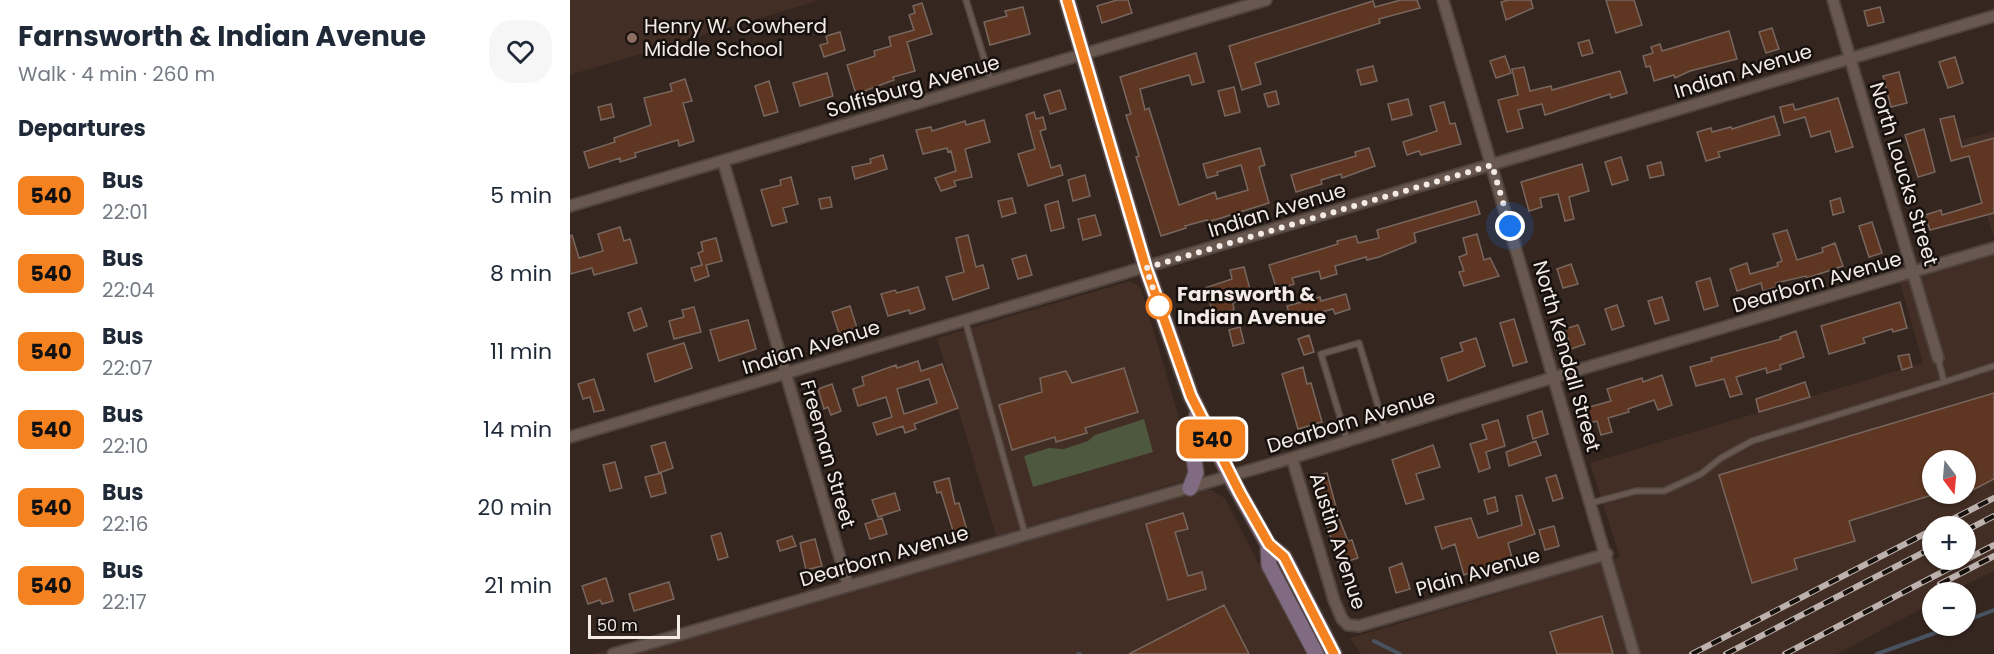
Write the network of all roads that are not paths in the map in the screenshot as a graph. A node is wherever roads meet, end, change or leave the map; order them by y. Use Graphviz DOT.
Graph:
graph roads {
  1 [pos="966,0"];
  2 [pos="1067,0"];
  3 [pos="1266,0"];
  4 [pos="1443,0"];
  5 [pos="1833,0"];
  6 [pos="1994,16"];
  7 [pos="1083,55"];
  8 [pos="1851,58"];
  9 [pos="992,82"];
  10 [pos="723,161"];
  11 [pos="1492,165"];
  12 [pos="570,206"];
  13 [pos="1994,248"];
  14 [pos="1146,268"];
  15 [pos="1914,272"];
  16 [pos="965,320"];
  17 [pos="1938,358"];
  18 [pos="1994,366"];
  19 [pos="786,373"];
  20 [pos="1554,377"];
  21 [pos="1944,382"];
  22 [pos="1198,411"];
  23 [pos="1385,429"];
  24 [pos="570,437"];
  25 [pos="1347,441"];
  26 [pos="1292,458"];
  27 [pos="1230,476"];
  28 [pos="1190,488"];
  29 [pos="1592,503"];
  30 [pos="1025,534"];
  31 [pos="1269,544"];
  32 [pos="1606,554"];
  33 [pos="848,585"];
  34 [pos="1359,626"];
  35 [pos="613,654"];
  36 [pos="1316,654"];
  37 [pos="1334,654"];
  38 [pos="1634,654"];
  1 -- 9 [label="lane"];
  2 -- 7 [label="main road"];
  3 -- 7 [label="street, Solfisburg Avenue"];
  4 -- 11 [label="street, North Kendall Street"];
  5 -- 8 [label="street, North Loucks Street"];
  6 -- 8 [label="street, Indian Avenue"];
  7 -- 9 [label="street, Solfisburg Avenue"];
  7 -- 14 [label="main road"];
  8 -- 11 [label="street, Indian Avenue"];
  8 -- 15 [label="street, North Loucks Street"];
  9 -- 10 [label="street, Solfisburg Avenue"];
  10 -- 12 [label="street, Solfisburg Avenue"];
  10 -- 19 [label="street, Freeman Street"];
  11 -- 14 [label="street, Indian Avenue"];
  11 -- 20 [label="street, North Kendall Street"];
  13 -- 15 [label="street, Dearborn Avenue"];
  14 -- 16 [label="street, Indian Avenue"];
  14 -- 22 [label="main road"];
  15 -- 17 [label="street, North Loucks Street"];
  15 -- 20 [label="street, Dearborn Avenue"];
  16 -- 19 [label="street, Indian Avenue"];
  16 -- 30 [label="lane"];
  17 -- 21 [label="lane"];
  18 -- 21 [label="lane"];
  19 -- 24 [label="street, Indian Avenue"];
  19 -- 33 [label="street, Freeman Street"];
  20 -- 23 [label="street, Dearborn Avenue"];
  20 -- 29 [label="street, North Kendall Street"];
  21 -- 29 [label="lane"];
  22 -- 27 [label="main road"];
  22 -- 28 [label="main road"];
  23 -- 25 [label="street, Dearborn Avenue"];
  23 -- 25 [label="lane"];
  25 -- 26 [label="street, Dearborn Avenue"];
  26 -- 27 [label="street, Dearborn Avenue"];
  26 -- 34 [label="street, Austin Avenue"];
  27 -- 28 [label="street, Dearborn Avenue"];
  27 -- 31 [label="main road"];
  28 -- 30 [label="street, Dearborn Avenue"];
  29 -- 32 [label="street, North Kendall Street"];
  30 -- 33 [label="street, Dearborn Avenue"];
  31 -- 36 [label="main road"];
  31 -- 37 [label="main road"];
  32 -- 34 [label="street, Plain Avenue"];
  32 -- 38 [label="street, North Kendall Street"];
  33 -- 35 [label="street, Dearborn Avenue"];
}
